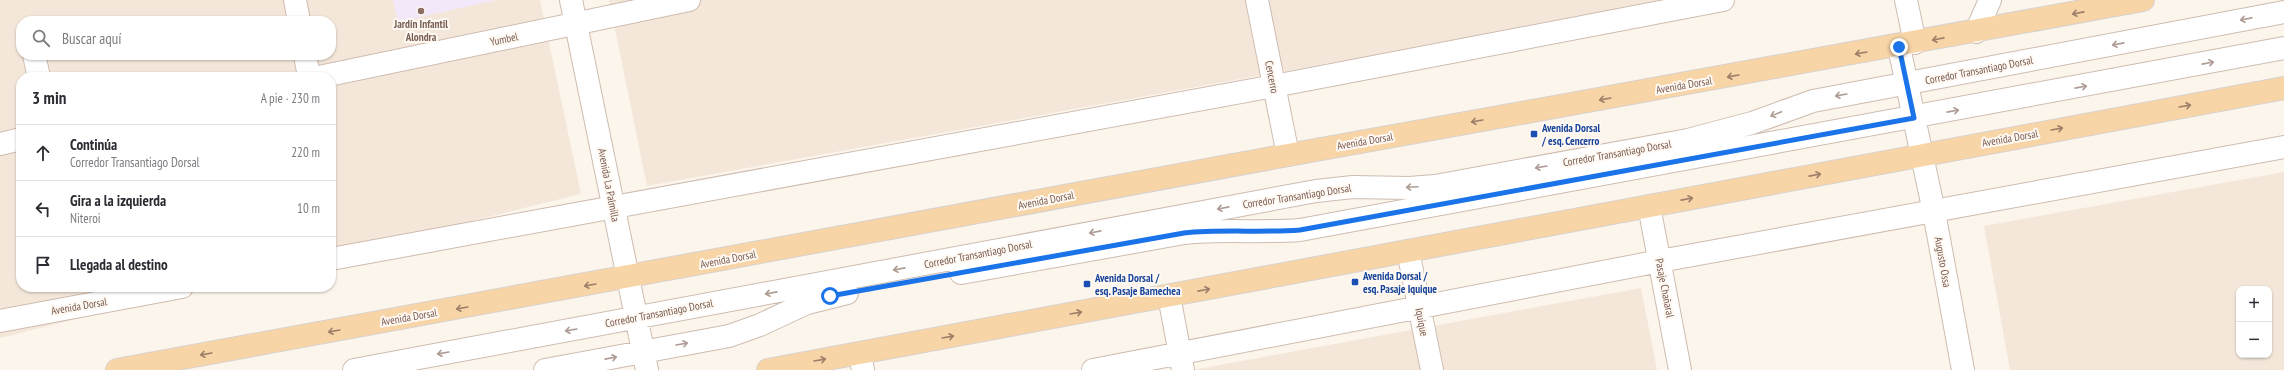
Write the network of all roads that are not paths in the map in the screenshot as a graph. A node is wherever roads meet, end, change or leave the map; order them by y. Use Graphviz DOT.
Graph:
graph roads {
  1 [pos="295,0"];
  2 [pos="571,0"];
  3 [pos="689,0"];
  4 [pos="1258,0"];
  5 [pos="1723,0"];
  6 [pos="1906,0"];
  7 [pos="1990,0"];
  8 [pos="2143,0"];
  9 [pos="2284,12"];
  10 [pos="298,16"];
  11 [pos="576,24"];
  12 [pos="1976,32"];
  13 [pos="1907,45"];
  14 [pos="2284,48"];
  15 [pos="35,60"];
  16 [pos="306,60"];
  17 [pos="38,72"];
  18 [pos="308,72"];
  19 [pos="336,73"];
  20 [pos="1907,83"];
  21 [pos="1274,86"];
  22 [pos="2284,88"];
  23 [pos="1914,118"];
  24 [pos="16,140"];
  25 [pos="0,144"];
  26 [pos="2284,147"];
  27 [pos="1922,154"];
  28 [pos="1288,155"];
  29 [pos="1649,206"];
  30 [pos="613,208"];
  31 [pos="1934,212"];
  32 [pos="1408,251"];
  33 [pos="336,258"];
  34 [pos="1660,261"];
  35 [pos="628,278"];
  36 [pos="154,292"];
  37 [pos="1169,296"];
  38 [pos="1420,309"];
  39 [pos="637,318"];
  40 [pos="0,320"];
  41 [pos="646,361"];
  42 [pos="861,362"];
  43 [pos="1182,362"];
  44 [pos="117,370"];
  45 [pos="354,370"];
  46 [pos="545,370"];
  47 [pos="768,370"];
  48 [pos="1093,370"];
  49 [pos="1432,370"];
  50 [pos="1680,370"];
  51 [pos="1963,370"];
  1 -- 10 [label="street"];
  2 -- 11 [label="street, Avenida La Palmilla"];
  3 -- 11 [label="street, Yumbel"];
  4 -- 21 [label="street, Cencerro"];
  5 -- 21 [label="street"];
  6 -- 13 [label="street, Augusto Ossa"];
  7 -- 12 [label="street"];
  8 -- 12 [label="main road, Avenida Dorsal, one-way"];
  9 -- 20 [label="street, Corredor Transantiago Dorsal, one-way"];
  11 -- 19 [label="street, Yumbel"];
  11 -- 30 [label="street, Avenida La Palmilla"];
  12 -- 13 [label="main road, Avenida Dorsal, one-way"];
  13 -- 20 [label="street, Augusto Ossa"];
  13 -- 28 [label="main road, Avenida Dorsal, one-way"];
  23 -- 14 [label="street, Corredor Transantiago Dorsal, one-way"];
  15 -- 17 [label="street"];
  16 -- 18 [label="street"];
  20 -- 23 [label="street, Augusto Ossa"];
  20 -- 39 [label="street, Corredor Transantiago Dorsal, one-way"];
  21 -- 28 [label="street, Cencerro"];
  21 -- 30 [label="street"];
  27 -- 22 [label="main road, Avenida Dorsal, one-way"];
  23 -- 27 [label="street, Augusto Ossa"];
  41 -- 23 [label="street, Corredor Transantiago Dorsal, one-way"];
  24 -- 25 [label="street"];
  26 -- 31 [label="street"];
  29 -- 27 [label="main road, Avenida Dorsal, one-way"];
  27 -- 31 [label="street, Augusto Ossa"];
  28 -- 35 [label="main road, Avenida Dorsal"];
  29 -- 32 [label="main road, Avenida Dorsal"];
  29 -- 34 [label="street, Pasaje Chañaral"];
  30 -- 33 [label="street"];
  30 -- 35 [label="street, Avenida La Palmilla"];
  31 -- 34 [label="street"];
  31 -- 51 [label="street, Augusto Ossa"];
  37 -- 32 [label="main road, Avenida Dorsal, one-way"];
  32 -- 38 [label="street, Iquique"];
  34 -- 38 [label="street"];
  34 -- 50 [label="street, Pasaje Chañaral"];
  35 -- 39 [label="street, Avenida La Palmilla"];
  35 -- 44 [label="main road, Avenida Dorsal, one-way"];
  36 -- 40 [label="street, Avenida Dorsal"];
  42 -- 37 [label="main road, Avenida Dorsal, one-way"];
  37 -- 43 [label="street"];
  38 -- 43 [label="street"];
  38 -- 49 [label="street, Iquique"];
  39 -- 41 [label="street, Avenida La Palmilla"];
  39 -- 45 [label="street, Corredor Transantiago Dorsal, one-way"];
  46 -- 41 [label="street, Corredor Transantiago Dorsal, one-way"];
  47 -- 42 [label="main road, Avenida Dorsal, one-way"];
  43 -- 48 [label="street"];
}
